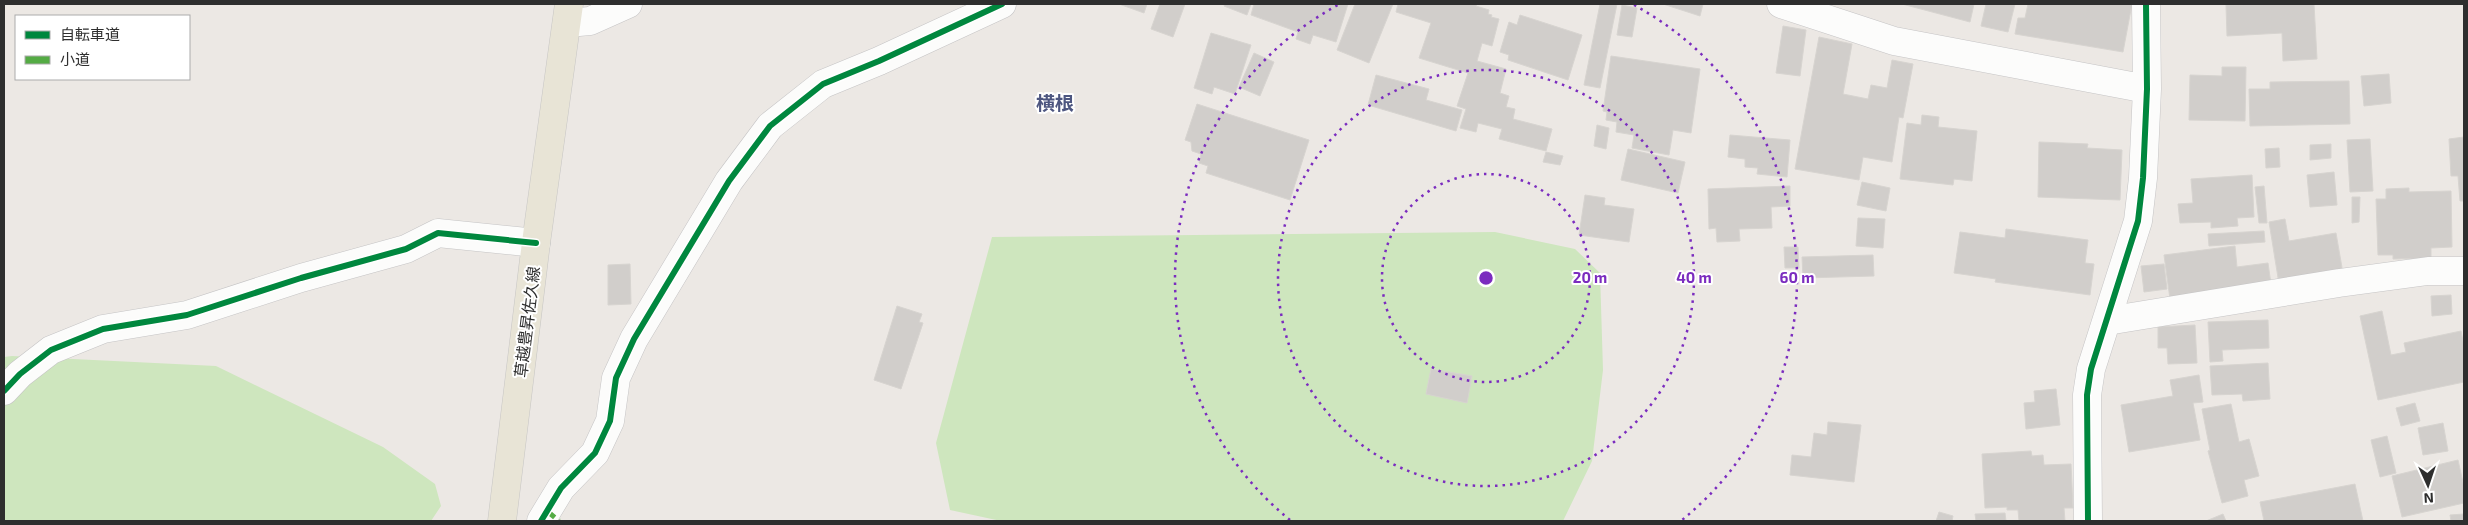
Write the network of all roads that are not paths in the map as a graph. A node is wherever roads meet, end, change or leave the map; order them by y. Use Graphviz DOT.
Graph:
graph roads {
  1 [pos="628,4"];
  2 [pos="1002,4"];
  3 [pos="1781,4"];
  4 [pos="2146,4"];
  5 [pos="568,13"];
  6 [pos="2147,89"];
  7 [pos="536,243"];
  8 [pos="2464,271"];
  9 [pos="2106,321"];
  10 [pos="4,391"];
  11 [pos="502,521"];
  12 [pos="542,521"];
  13 [pos="2088,521"];
  1 -- 5 [label="street"];
  2 -- 12 [label="street"];
  3 -- 6 [label="street"];
  4 -- 6 [label="street"];
  5 -- 7 [label="main road, 草越豊昇佐久線"];
  6 -- 9 [label="street"];
  7 -- 10 [label="street"];
  7 -- 11 [label="main road, 草越豊昇佐久線"];
  8 -- 9 [label="street"];
  9 -- 13 [label="street"];
}
